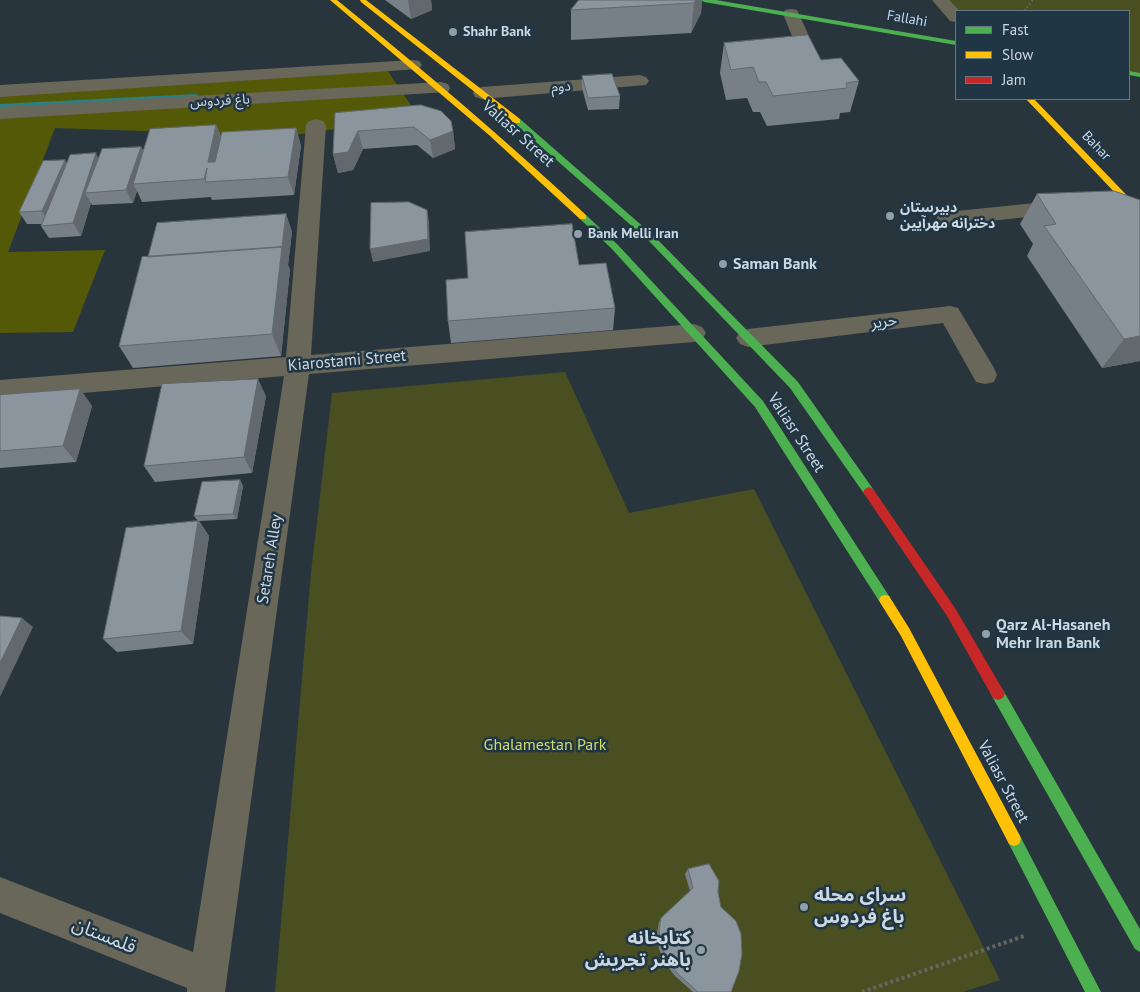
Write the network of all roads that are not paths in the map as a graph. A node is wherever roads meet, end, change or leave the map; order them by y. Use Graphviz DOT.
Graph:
graph roads {
  1 [pos="332,0"];
  2 [pos="361,0"];
  3 [pos="704,0"];
  4 [pos="940,0"];
  5 [pos="791,14"];
  6 [pos="955,16"];
  7 [pos="955,43"];
  8 [pos="413,65"];
  9 [pos="640,81"];
  10 [pos="821,83"];
  11 [pos="441,88"];
  12 [pos="0,91"];
  13 [pos="482,92"];
  14 [pos="1031,100"];
  15 [pos="0,113"];
  16 [pos="316,125"];
  17 [pos="1134,208"];
  18 [pos="947,219"];
  19 [pos="694,333"];
  20 [pos="748,338"];
  21 [pos="298,366"];
  22 [pos="985,375"];
  23 [pos="0,390"];
  24 [pos="0,895"];
  25 [pos="1140,944"];
  26 [pos="207,984"];
  27 [pos="1092,992"];
  1 -- 8 [label="main road, Valiasr Street"];
  2 -- 13 [label="main road, Valiasr Street"];
  3 -- 5 [label="main road, Fallahi"];
  4 -- 6 [label="street"];
  5 -- 7 [label="main road, Fallahi"];
  5 -- 10 [label="street"];
  8 -- 11 [label="main road, Valiasr Street"];
  8 -- 12 [label="street"];
  9 -- 13 [label="street, دوم"];
  11 -- 15 [label="street, باغ فردوس"];
  11 -- 19 [label="main road, Valiasr Street"];
  13 -- 20 [label="main road, Valiasr Street"];
  14 -- 17 [label="main road, Bahar"];
  16 -- 21 [label="street, Setareh Alley"];
  17 -- 18 [label="street"];
  19 -- 21 [label="street, Kiarostami Street"];
  19 -- 27 [label="main road, Valiasr Street"];
  20 -- 22 [label="street, حریر"];
  20 -- 25 [label="main road, Valiasr Street"];
  21 -- 23 [label="street, Kiarostami Street"];
  21 -- 26 [label="street, Setareh Alley"];
  24 -- 26 [label="street, قلمستان"];
}
